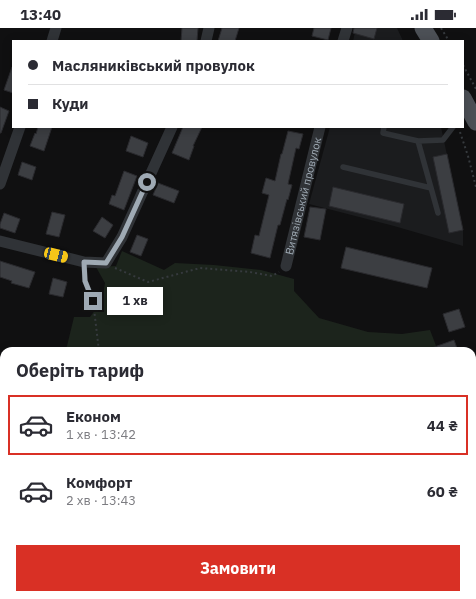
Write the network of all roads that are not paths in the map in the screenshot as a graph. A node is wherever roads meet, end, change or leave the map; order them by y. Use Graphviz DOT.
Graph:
graph roads {
  1 [pos="56,28"];
  2 [pos="209,28"];
  3 [pos="347,28"];
  4 [pos="423,28"];
  5 [pos="52,40"];
  6 [pos="206,40"];
  7 [pos="343,40"];
  8 [pos="430,40"];
  9 [pos="20,128"];
  10 [pos="172,128"];
  11 [pos="320,128"];
  12 [pos="384,128"];
  13 [pos="452,128"];
  14 [pos="418,141"];
  15 [pos="343,167"];
  16 [pos="0,184"];
  17 [pos="431,188"];
  18 [pos="438,213"];
  19 [pos="0,241"];
  20 [pos="84,262"];
  21 [pos="286,266"];
  22 [pos="93,301"];
  1 -- 5 [label="street"];
  2 -- 6 [label="street"];
  3 -- 7 [label="street"];
  4 -- 8 [label="main road"];
  9 -- 16 [label="street"];
  10 -- 20 [label="street"];
  11 -- 21 [label="street, Витязівський провулок"];
  12 -- 14 [label="lane"];
  13 -- 14 [label="lane"];
  14 -- 17 [label="lane"];
  15 -- 17 [label="lane"];
  17 -- 18 [label="lane"];
  19 -- 20 [label="street"];
  20 -- 22 [label="lane"];
}
